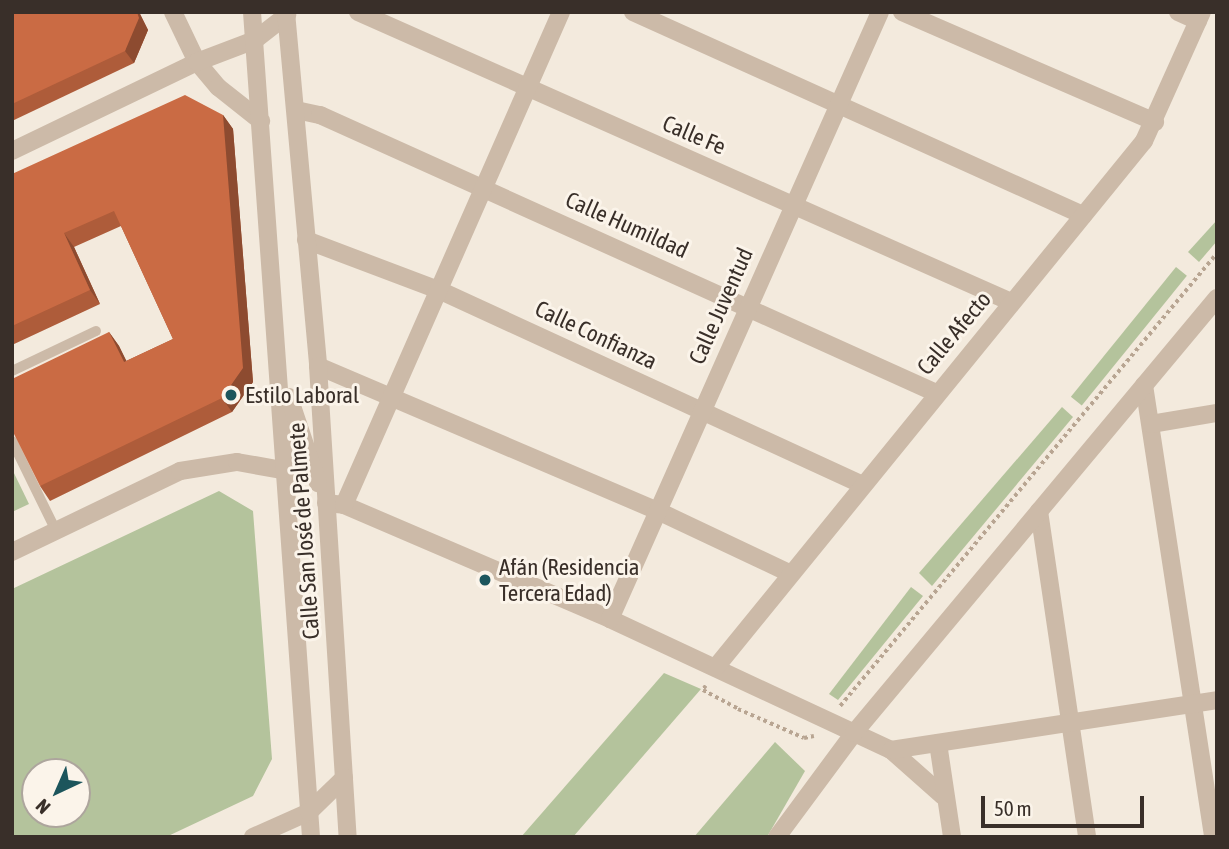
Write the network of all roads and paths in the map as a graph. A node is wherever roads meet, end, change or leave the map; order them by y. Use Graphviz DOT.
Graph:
graph roads {
  1 [pos="173,12"];
  2 [pos="252,12"];
  3 [pos="358,12"];
  4 [pos="561,12"];
  5 [pos="633,12"];
  6 [pos="880,12"];
  7 [pos="902,12"];
  8 [pos="1178,12"];
  9 [pos="287,14"];
  10 [pos="1200,17"];
  11 [pos="255,40"];
  12 [pos="197,62"];
  13 [pos="527,90"];
  14 [pos="838,104"];
  15 [pos="296,110"];
  16 [pos="261,121"];
  17 [pos="1155,122"];
  18 [pos="12,152"];
  19 [pos="483,188"];
  20 [pos="792,204"];
  21 [pos="1083,215"];
  22 [pos="306,240"];
  23 [pos="1217,253"];
  24 [pos="441,291"];
  25 [pos="1217,298"];
  26 [pos="1011,302"];
  27 [pos="749,306"];
  28 [pos="96,331"];
  29 [pos="318,366"];
  30 [pos="12,371"];
  31 [pos="280,371"];
  32 [pos="1144,385"];
  33 [pos="936,393"];
  34 [pos="392,395"];
  35 [pos="701,411"];
  36 [pos="1217,414"];
  37 [pos="1151,424"];
  38 [pos="12,441"];
  39 [pos="288,471"];
  40 [pos="862,485"];
  41 [pos="326,503"];
  42 [pos="344,505"];
  43 [pos="658,511"];
  44 [pos="1039,511"];
  45 [pos="56,531"];
  46 [pos="12,551"];
  47 [pos="791,574"];
  48 [pos="610,619"];
  49 [pos="714,672"];
  50 [pos="1217,700"];
  51 [pos="1194,704"];
  52 [pos="828,720"];
  53 [pos="1070,723"];
  54 [pos="854,733"];
  55 [pos="937,743"];
  56 [pos="891,750"];
  57 [pos="344,778"];
  58 [pos="943,796"];
  59 [pos="309,812"];
  60 [pos="253,837"];
  61 [pos="311,837"];
  62 [pos="348,837"];
  63 [pos="777,837"];
  64 [pos="952,837"];
  65 [pos="1087,837"];
  66 [pos="1213,837"];
  1 -- 12 [label="street"];
  2 -- 11 [label="street, Calle San José de Palmete"];
  3 -- 13 [label="street, Calle Fe"];
  4 -- 13 [label="street"];
  5 -- 14 [label="street"];
  6 -- 14 [label="street, Calle Juventud"];
  7 -- 17 [label="street"];
  8 -- 10 [label="street"];
  9 -- 11 [label="street"];
  9 -- 15 [label="street, Calle San José de Palmete"];
  10 -- 17 [label="street, Calle Afecto"];
  11 -- 12 [label="street"];
  11 -- 16 [label="street, Calle San José de Palmete"];
  12 -- 16 [label="street"];
  12 -- 18 [label="street"];
  13 -- 19 [label="street"];
  13 -- 20 [label="street, Calle Fe"];
  14 -- 20 [label="street, Calle Juventud"];
  14 -- 21 [label="street"];
  15 -- 19 [label="street, Calle Humildad"];
  15 -- 22 [label="street, Calle San José de Palmete"];
  16 -- 31 [label="street, Calle San José de Palmete"];
  17 -- 21 [label="street, Calle Afecto"];
  19 -- 24 [label="street"];
  19 -- 27 [label="street, Calle Humildad"];
  20 -- 26 [label="street, Calle Fe"];
  20 -- 27 [label="street, Calle Juventud"];
  21 -- 26 [label="street, Calle Afecto"];
  22 -- 24 [label="street, Calle Confianza"];
  22 -- 29 [label="street, Calle San José de Palmete"];
  23 -- 52 [label="path"];
  24 -- 34 [label="street"];
  24 -- 35 [label="street, Calle Confianza"];
  25 -- 32 [label="street"];
  26 -- 33 [label="street, Calle Afecto"];
  27 -- 33 [label="street, Calle Humildad"];
  27 -- 35 [label="street, Calle Juventud"];
  28 -- 30 [label="lane"];
  29 -- 34 [label="street"];
  29 -- 41 [label="street, Calle San José de Palmete"];
  31 -- 39 [label="street, Calle San José de Palmete"];
  31 -- 41 [label="street"];
  32 -- 37 [label="street"];
  32 -- 44 [label="street"];
  33 -- 40 [label="street, Calle Afecto"];
  34 -- 42 [label="street"];
  34 -- 43 [label="street"];
  35 -- 40 [label="street, Calle Confianza"];
  35 -- 43 [label="street, Calle Juventud"];
  36 -- 37 [label="street"];
  37 -- 51 [label="street"];
  38 -- 45 [label="lane"];
  39 -- 41 [label="street"];
  39 -- 45 [label="street"];
  39 -- 59 [label="street, Calle San José de Palmete"];
  40 -- 47 [label="street, Calle Afecto"];
  41 -- 42 [label="street"];
  41 -- 57 [label="street, Calle San José de Palmete"];
  42 -- 48 [label="street"];
  43 -- 47 [label="street"];
  43 -- 48 [label="street, Calle Juventud"];
  44 -- 53 [label="street"];
  44 -- 54 [label="street"];
  45 -- 46 [label="street"];
  47 -- 49 [label="street, Calle Afecto"];
  48 -- 49 [label="street"];
  49 -- 52 [label="street"];
  49 -- 52 [label="path"];
  50 -- 51 [label="street"];
  51 -- 53 [label="street"];
  51 -- 66 [label="street"];
  52 -- 54 [label="street"];
  53 -- 55 [label="street"];
  53 -- 65 [label="street"];
  54 -- 56 [label="street"];
  54 -- 63 [label="street"];
  55 -- 56 [label="street"];
  55 -- 58 [label="street"];
  56 -- 58 [label="street"];
  57 -- 59 [label="street"];
  57 -- 62 [label="street, Calle San José de Palmete"];
  58 -- 64 [label="street"];
  59 -- 60 [label="street"];
  59 -- 61 [label="street, Calle San José de Palmete"];
}
